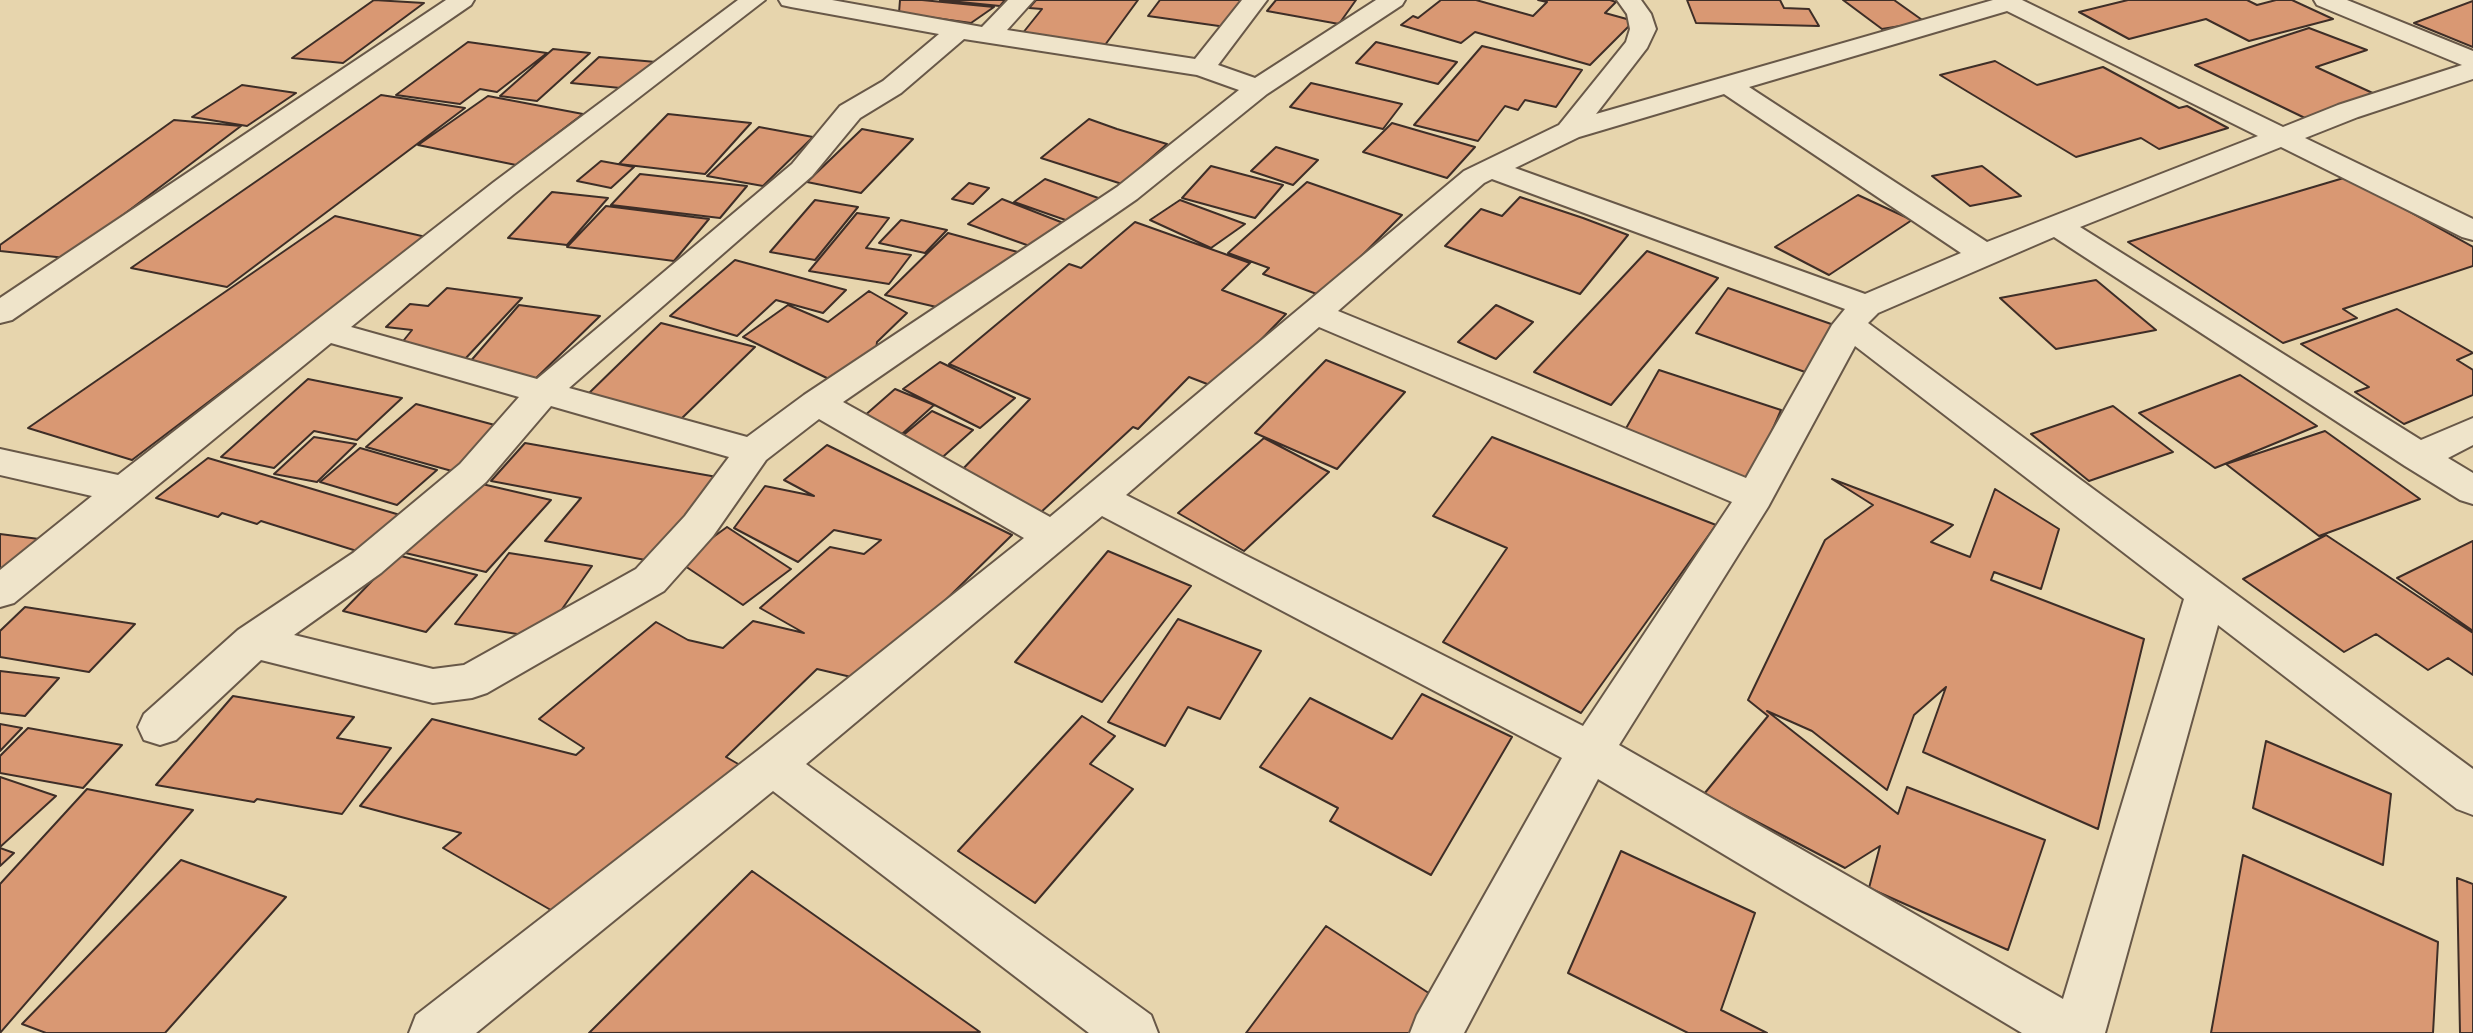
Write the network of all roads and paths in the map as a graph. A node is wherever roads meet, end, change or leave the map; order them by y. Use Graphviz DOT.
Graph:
graph roads {
  1 [pos="462,0"];
  2 [pos="753,0"];
  3 [pos="791,0"];
  4 [pos="1022,0"];
  5 [pos="1255,0"];
  6 [pos="1393,0"];
  7 [pos="1629,0"];
  8 [pos="2326,0"];
  9 [pos="2011,1"];
  10 [pos="974,33"];
  11 [pos="2473,60"];
  12 [pos="1202,68"];
  13 [pos="2473,70"];
  14 [pos="1726,84"];
  15 [pos="1258,88"];
  16 [pos="1569,131"];
  17 [pos="2284,138"];
  18 [pos="1491,169"];
  19 [pos="2056,225"];
  20 [pos="2473,230"];
  21 [pos="1984,254"];
  22 [pos="0,313"];
  23 [pos="1315,313"];
  24 [pos="1858,315"];
  25 [pos="326,331"];
  26 [pos="545,390"];
  27 [pos="817,403"];
  28 [pos="2473,430"];
  29 [pos="753,451"];
  30 [pos="2418,457"];
  31 [pos="0,462"];
  32 [pos="125,491"];
  33 [pos="2473,491"];
  34 [pos="1755,497"];
  35 [pos="1099,498"];
  36 [pos="1052,536"];
  37 [pos="0,592"];
  38 [pos="2206,594"];
  39 [pos="253,642"];
  40 [pos="160,727"];
  41 [pos="1590,751"];
  42 [pos="774,765"];
  43 [pos="2473,795"];
  44 [pos="435,1033"];
  45 [pos="1132,1033"];
  46 [pos="1436,1033"];
  47 [pos="2071,1033"];
  48 [pos="2079,1033"];
  1 -- 22 [label="street"];
  2 -- 25 [label="street"];
  3 -- 10 [label="street"];
  4 -- 10 [label="street"];
  5 -- 12 [label="street"];
  6 -- 15 [label="street"];
  7 -- 16 [label="street"];
  8 -- 11 [label="street"];
  9 -- 14 [label="street"];
  9 -- 17 [label="street"];
  10 -- 12 [label="street"];
  10 -- 26 [label="street"];
  12 -- 15 [label="street"];
  13 -- 17 [label="street"];
  14 -- 16 [label="street"];
  14 -- 21 [label="street"];
  15 -- 27 [label="street"];
  16 -- 18 [label="street"];
  17 -- 19 [label="street"];
  17 -- 20 [label="street"];
  18 -- 23 [label="street"];
  18 -- 24 [label="street"];
  19 -- 21 [label="street"];
  19 -- 30 [label="street"];
  21 -- 24 [label="street"];
  23 -- 34 [label="street"];
  23 -- 35 [label="street"];
  24 -- 34 [label="street"];
  24 -- 38 [label="street"];
  25 -- 26 [label="street"];
  25 -- 32 [label="street"];
  26 -- 29 [label="street"];
  26 -- 39 [label="street"];
  27 -- 29 [label="street"];
  27 -- 36 [label="street"];
  28 -- 30 [label="street"];
  29 -- 39 [label="street"];
  30 -- 33 [label="street"];
  31 -- 32 [label="street"];
  32 -- 37 [label="street"];
  34 -- 41 [label="street"];
  35 -- 36 [label="street"];
  35 -- 41 [label="street"];
  36 -- 42 [label="street"];
  38 -- 43 [label="street"];
  38 -- 48 [label="street"];
  39 -- 40 [label="street"];
  41 -- 46 [label="street"];
  41 -- 47 [label="street"];
  42 -- 44 [label="street"];
  42 -- 45 [label="street"];
}
